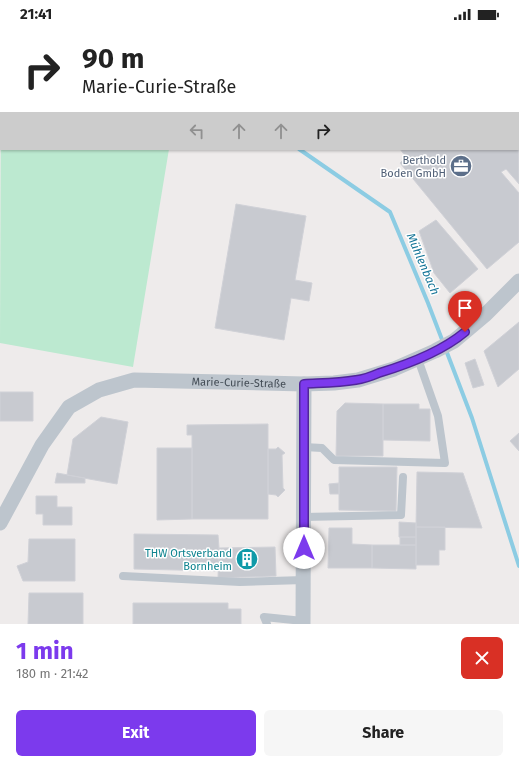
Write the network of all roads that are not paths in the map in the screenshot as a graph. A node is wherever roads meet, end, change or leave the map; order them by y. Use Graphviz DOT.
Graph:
graph roads {
  1 [pos="519,281"];
  2 [pos="418,359"];
  3 [pos="304,384"];
  4 [pos="304,447"];
  5 [pos="403,477"];
  6 [pos="304,517"];
  7 [pos="0,523"];
  8 [pos="123,576"];
  9 [pos="304,580"];
  10 [pos="303,622"];
  11 [pos="267,624"];
  1 -- 2 [label="street, Marie-Curie-Straße"];
  2 -- 3 [label="street, Marie-Curie-Straße"];
  2 -- 4 [label="lane"];
  3 -- 4 [label="street"];
  3 -- 7 [label="street, Marie-Curie-Straße"];
  4 -- 6 [label="street"];
  5 -- 6 [label="lane"];
  6 -- 9 [label="street"];
  8 -- 9 [label="lane"];
  9 -- 10 [label="street"];
  10 -- 11 [label="lane"];
}
